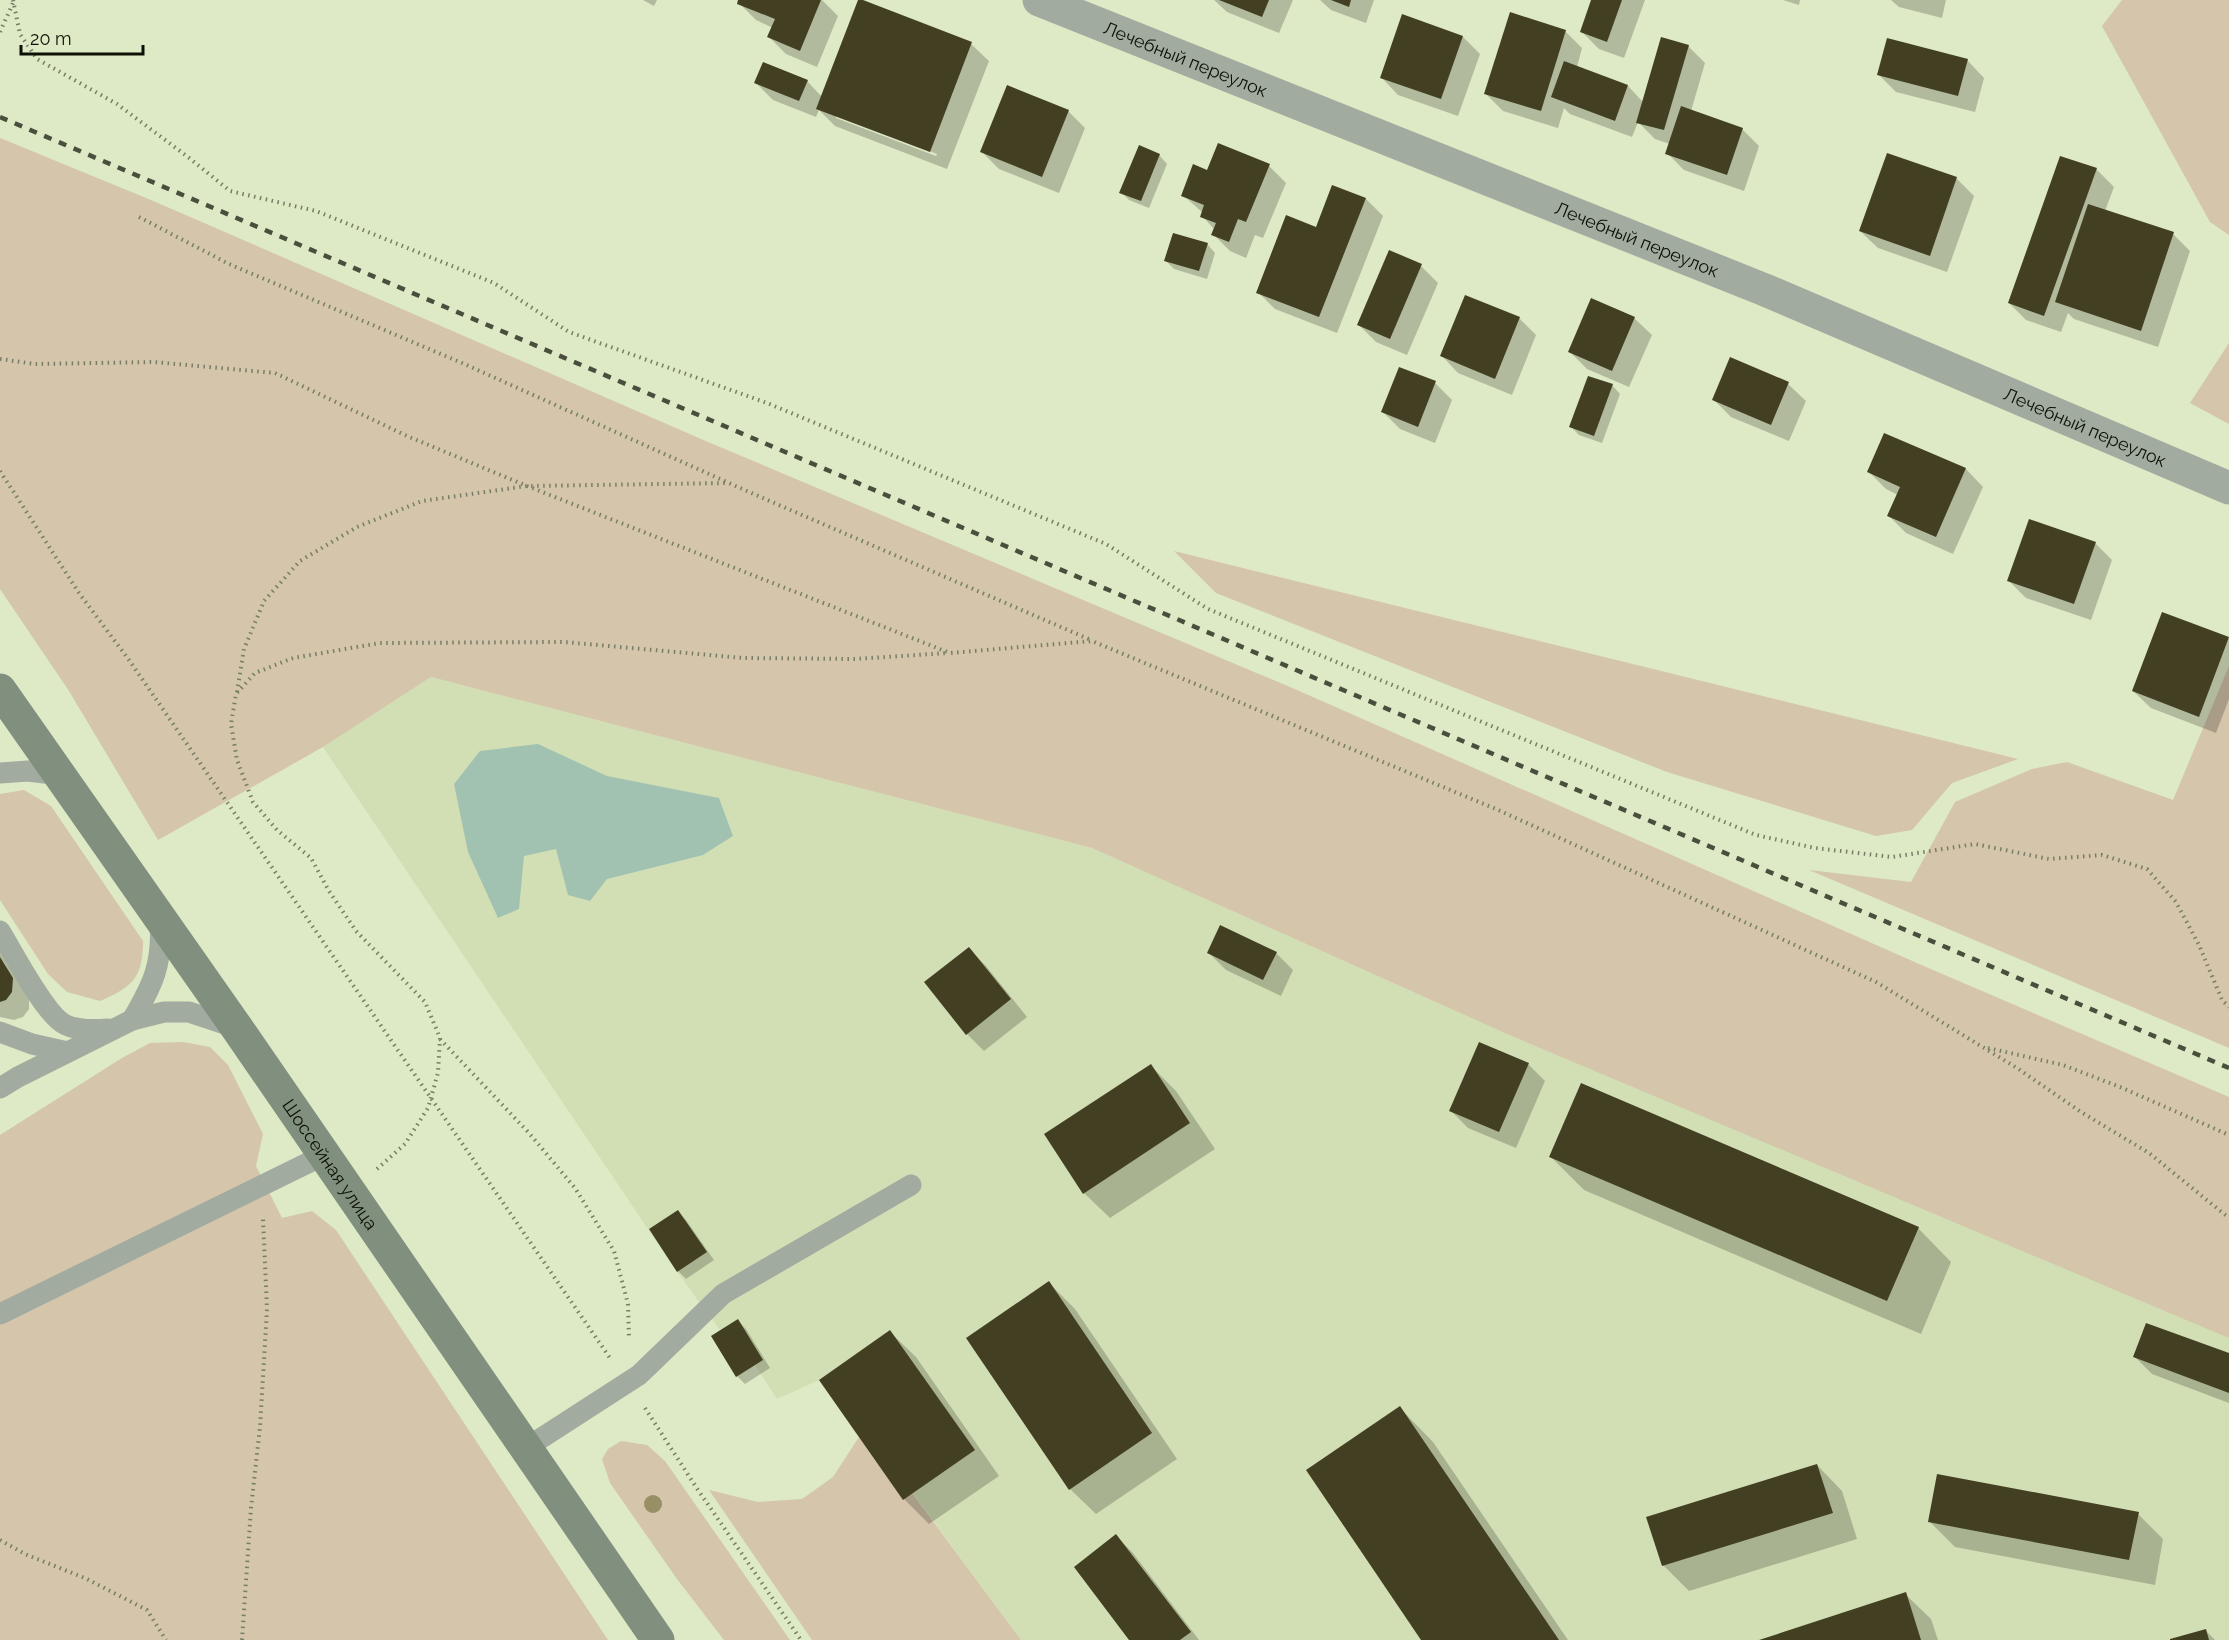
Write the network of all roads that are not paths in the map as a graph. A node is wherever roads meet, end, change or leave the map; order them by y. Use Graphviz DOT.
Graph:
graph roads {
  1 [pos="1039,0"];
  2 [pos="2229,488"];
  3 [pos="0,690"];
  4 [pos="0,773"];
  5 [pos="61,776"];
  6 [pos="160,916"];
  7 [pos="0,931"];
  8 [pos="132,1020"];
  9 [pos="237,1028"];
  10 [pos="111,1029"];
  11 [pos="0,1032"];
  12 [pos="68,1052"];
  13 [pos="0,1088"];
  14 [pos="324,1155"];
  15 [pos="911,1185"];
  16 [pos="0,1314"];
  17 [pos="526,1448"];
  18 [pos="658,1640"];
  1 -- 2 [label="street, Лечебный переулок"];
  3 -- 5 [label="main road, Шоссейная улица"];
  4 -- 5 [label="lane"];
  5 -- 6 [label="main road, Шоссейная улица"];
  6 -- 8 [label="lane"];
  6 -- 9 [label="main road, Шоссейная улица"];
  7 -- 10 [label="lane"];
  8 -- 9 [label="lane"];
  8 -- 10 [label="lane"];
  9 -- 14 [label="main road, Шоссейная улица"];
  10 -- 12 [label="lane"];
  11 -- 12 [label="lane"];
  12 -- 13 [label="lane"];
  14 -- 16 [label="lane"];
  14 -- 17 [label="main road, Шоссейная улица"];
  15 -- 17 [label="lane"];
  17 -- 18 [label="main road, Шоссейная улица"];
}
